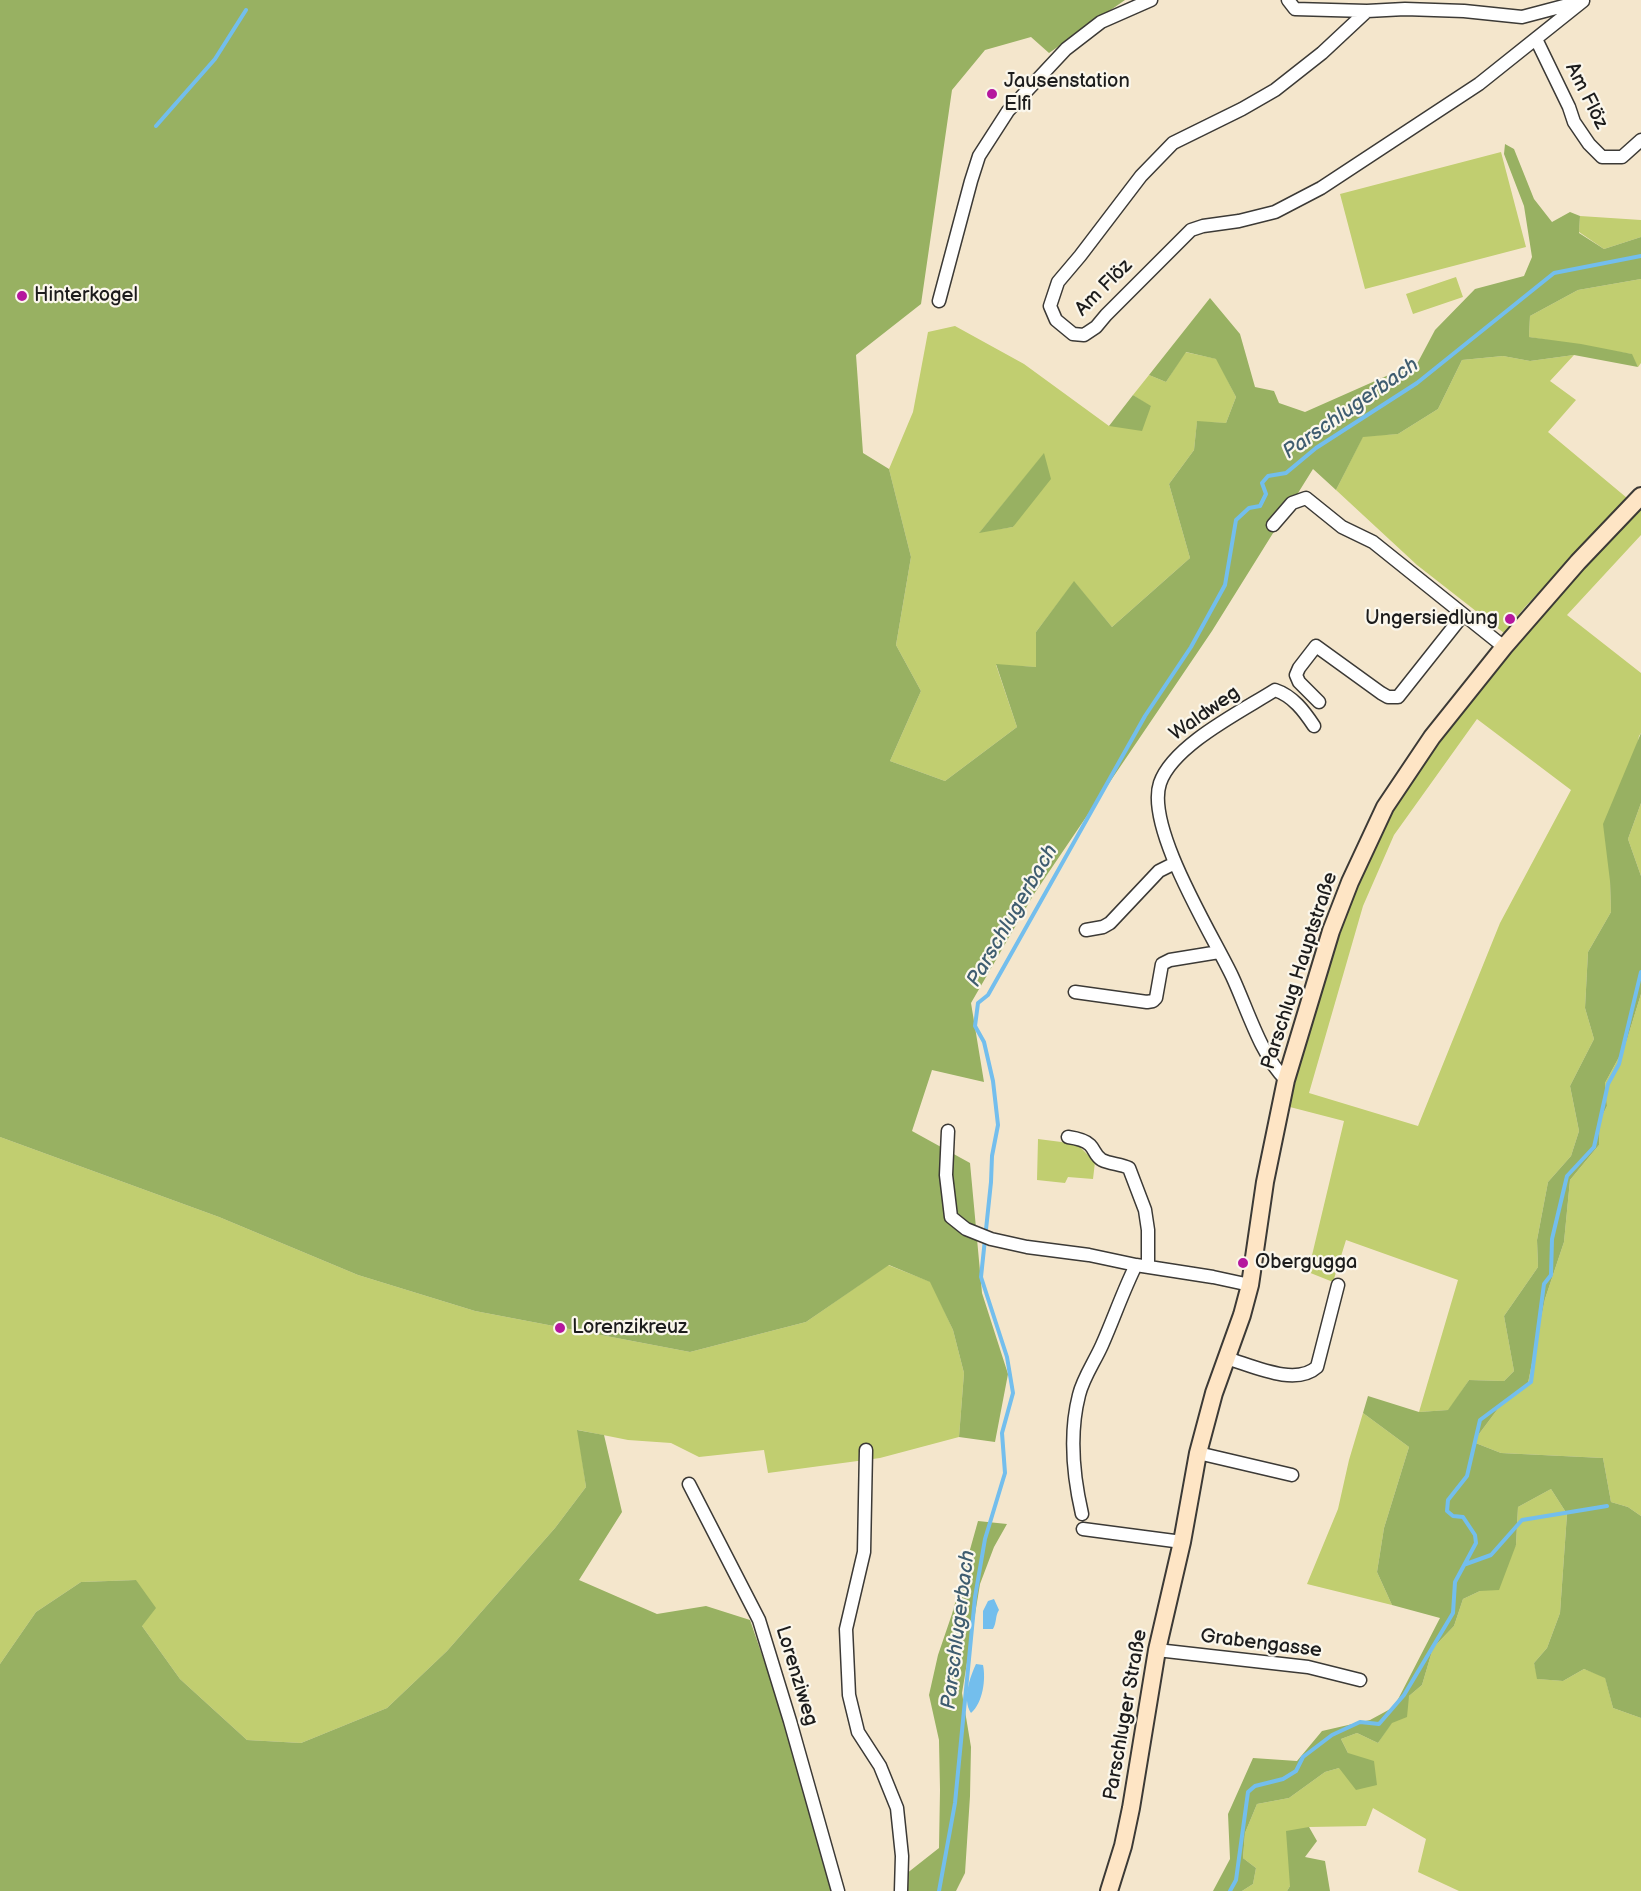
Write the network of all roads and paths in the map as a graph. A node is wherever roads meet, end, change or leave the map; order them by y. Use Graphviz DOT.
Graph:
graph roads {
  1 [pos="1151,0"];
  2 [pos="1288,0"];
  3 [pos="1584,1"];
  4 [pos="1367,11"];
  5 [pos="1536,39"];
  6 [pos="1641,140"];
  7 [pos="939,301"];
  8 [pos="1641,496"];
  9 [pos="1273,525"];
  10 [pos="1463,615"];
  11 [pos="1504,647"];
  12 [pos="1319,702"];
  13 [pos="1314,726"];
  14 [pos="1175,863"];
  15 [pos="1086,930"];
  16 [pos="1219,951"];
  17 [pos="1075,992"];
  18 [pos="1286,1080"];
  19 [pos="948,1131"];
  20 [pos="1068,1137"];
  21 [pos="1142,1266"];
  22 [pos="1250,1285"];
  23 [pos="1338,1285"];
  24 [pos="1226,1358"];
  25 [pos="866,1450"];
  26 [pos="1198,1453"];
  27 [pos="1292,1475"];
  28 [pos="689,1484"];
  29 [pos="1082,1514"];
  30 [pos="1083,1529"];
  31 [pos="1182,1544"];
  32 [pos="1157,1650"];
  33 [pos="1360,1680"];
  34 [pos="838,1891"];
  35 [pos="901,1891"];
  36 [pos="1109,1891"];
  1 -- 7 [label="street"];
  2 -- 4 [label="street, Am Flöz"];
  3 -- 4 [label="street, Am Flöz"];
  3 -- 5 [label="street, Am Flöz"];
  4 -- 5 [label="street, Am Flöz"];
  5 -- 6 [label="street, Am Flöz"];
  8 -- 11 [label="main road, Parschlug Hauptstraße"];
  9 -- 10 [label="street"];
  10 -- 11 [label="street"];
  10 -- 12 [label="street"];
  11 -- 18 [label="main road, Parschlug Hauptstraße"];
  13 -- 14 [label="street, Waldweg"];
  14 -- 15 [label="street"];
  14 -- 16 [label="street, Waldweg"];
  16 -- 17 [label="street"];
  16 -- 18 [label="street, Waldweg"];
  18 -- 22 [label="main road, Parschlug Hauptstraße"];
  19 -- 21 [label="street"];
  20 -- 21 [label="street"];
  21 -- 22 [label="street"];
  21 -- 29 [label="street"];
  22 -- 24 [label="main road, Parschlug Hauptstraße"];
  23 -- 24 [label="street"];
  24 -- 26 [label="main road, Parschlug Hauptstraße"];
  25 -- 35 [label="street"];
  26 -- 27 [label="street"];
  26 -- 31 [label="main road, Parschlug Hauptstraße"];
  28 -- 34 [label="street, Lorenziweg"];
  30 -- 31 [label="street"];
  31 -- 32 [label="main road, Parschluger Straße"];
  32 -- 33 [label="street, Grabengasse"];
  32 -- 36 [label="main road, Parschluger Straße"];
}
